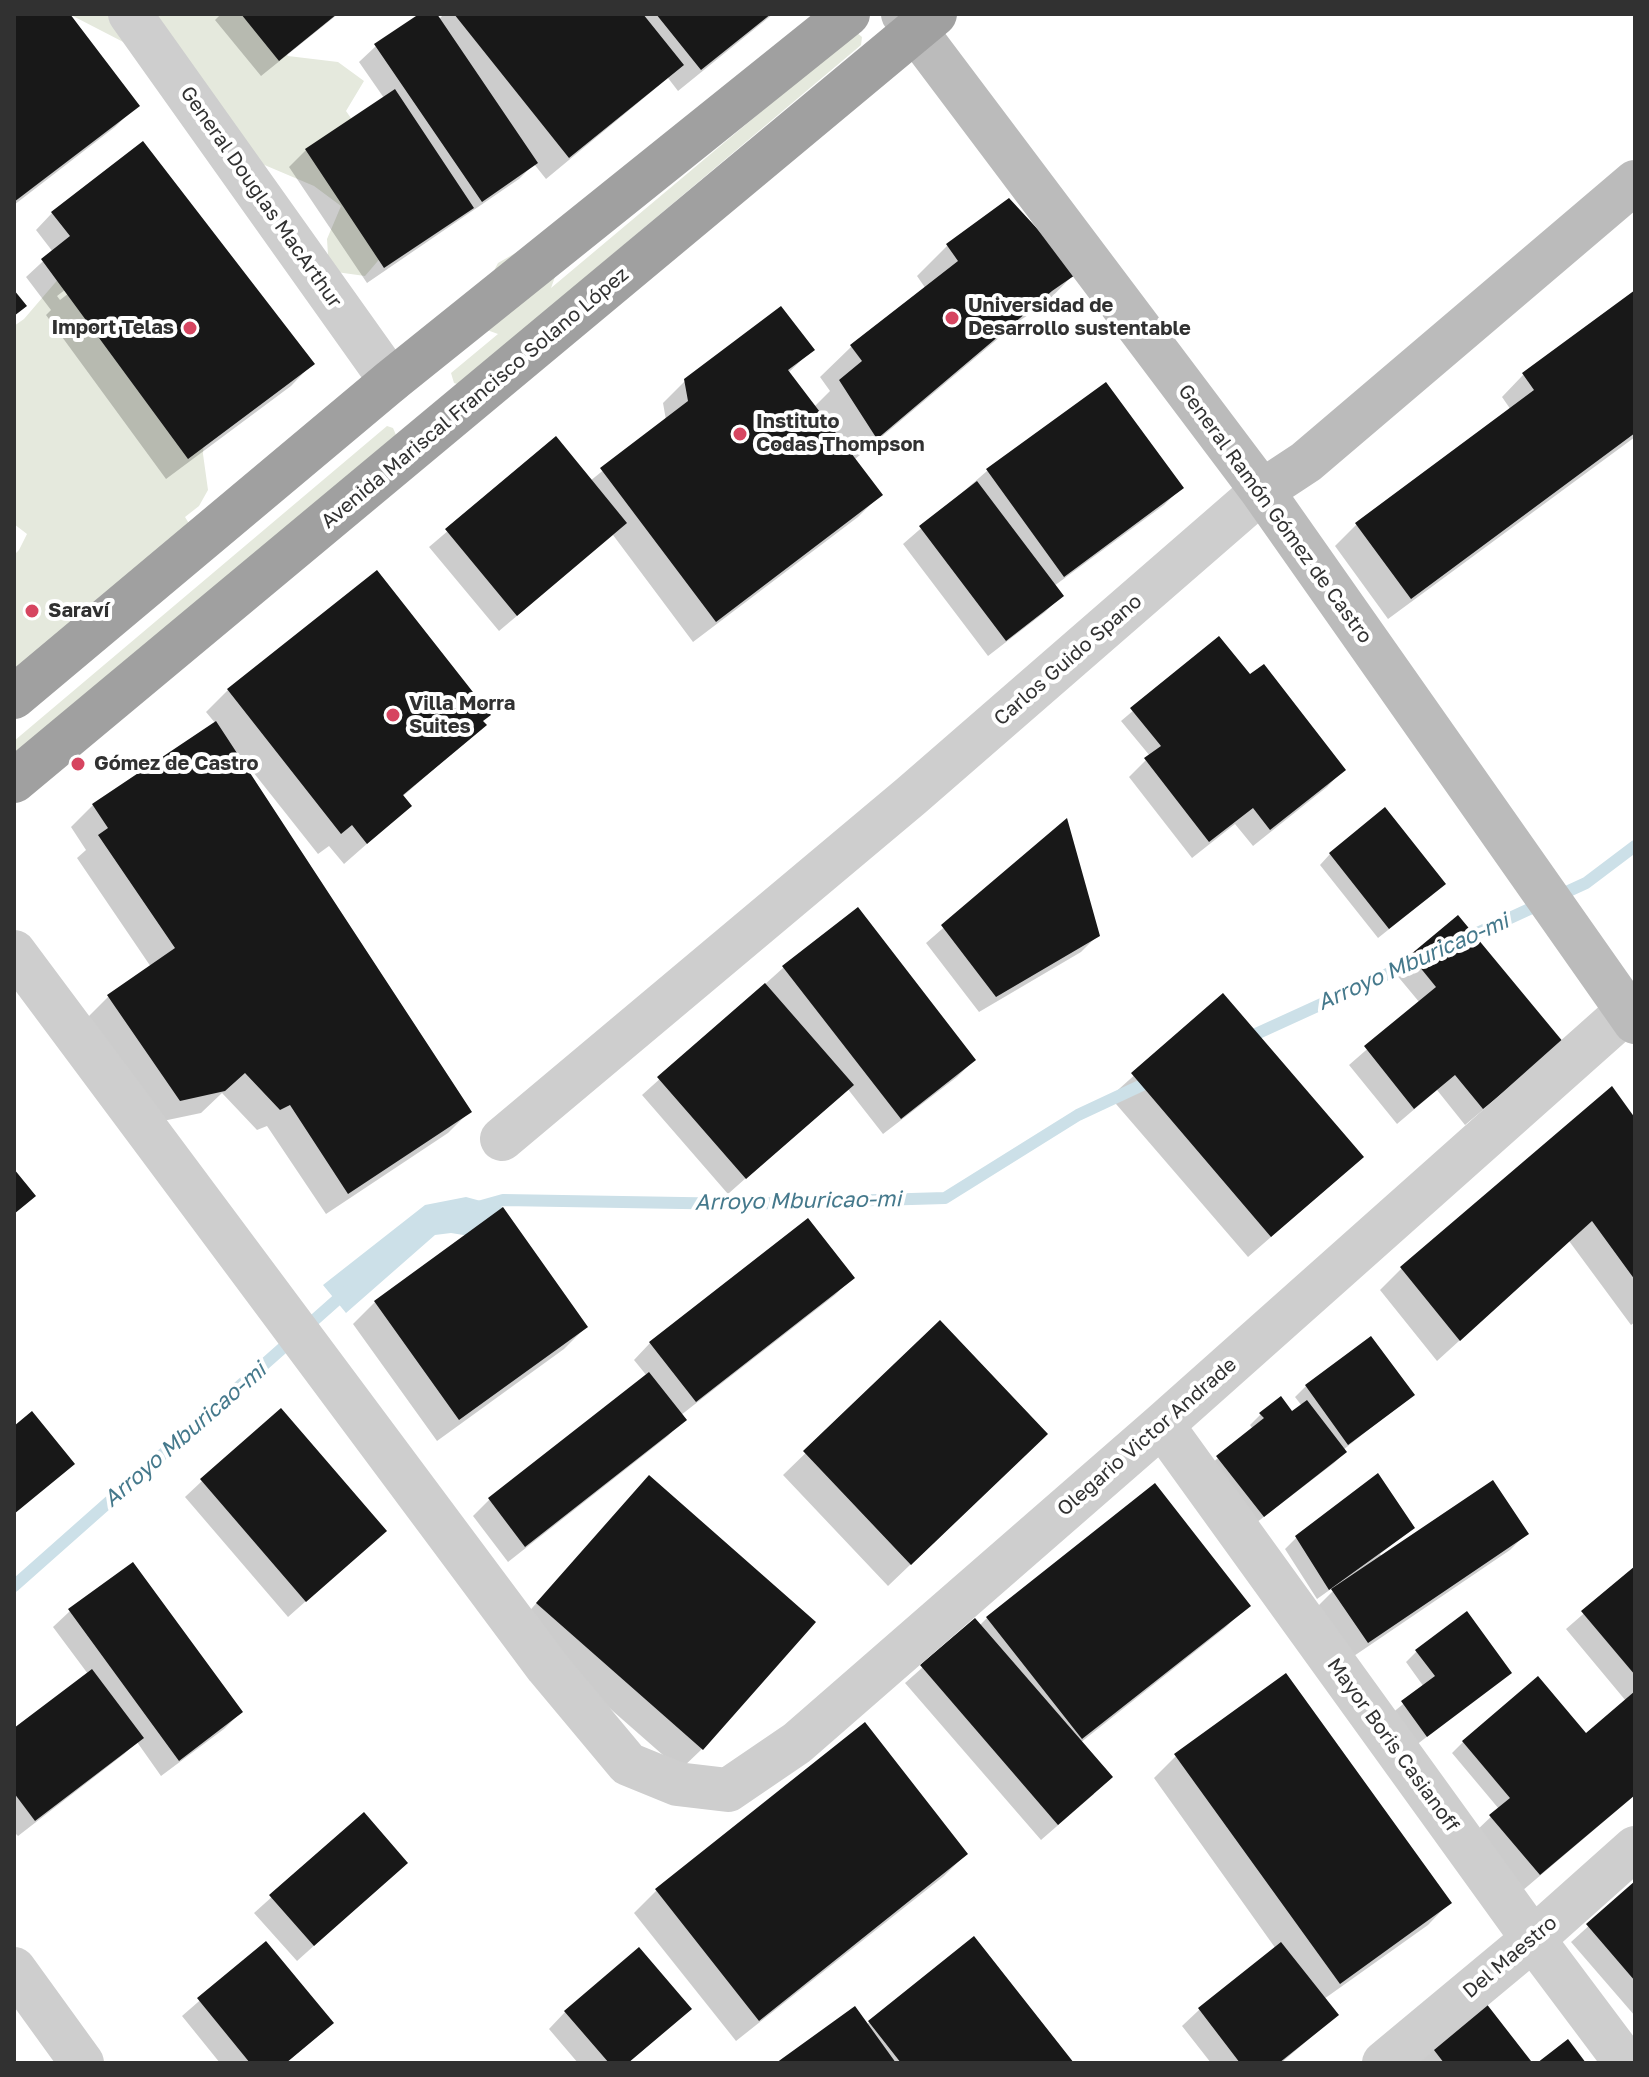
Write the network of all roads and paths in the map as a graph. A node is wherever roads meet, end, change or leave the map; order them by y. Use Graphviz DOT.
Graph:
graph roads {
  1 [pos="130,14"];
  2 [pos="848,14"];
  3 [pos="917,20"];
  4 [pos="1635,182"];
  5 [pos="391,381"];
  6 [pos="1262,491"];
  7 [pos="14,697"];
  8 [pos="14,781"];
  9 [pos="14,952"];
  10 [pos="1632,1012"];
  11 [pos="502,1139"];
  12 [pos="1162,1425"];
  13 [pos="1635,1848"];
  14 [pos="1533,1939"];
  15 [pos="14,1969"];
  16 [pos="82,2063"];
  17 [pos="1384,2063"];
  18 [pos="1626,2063"];
  1 -- 5 [label="street, General Douglas MacArthur"];
  2 -- 5 [label="highway"];
  3 -- 6 [label="main road, General Ramón Gómez de Castro"];
  3 -- 8 [label="highway, Avenida Mariscal Francisco Solano López"];
  4 -- 6 [label="main road, Carlos Guido Spano"];
  5 -- 7 [label="highway"];
  6 -- 10 [label="main road, General Ramón Gómez de Castro"];
  6 -- 11 [label="street, Carlos Guido Spano"];
  9 -- 12 [label="street, Olegario Victor Andrade"];
  10 -- 12 [label="street, Olegario Victor Andrade"];
  12 -- 14 [label="street, Mayor Boris Casianoff"];
  13 -- 14 [label="street, Del Maestro"];
  14 -- 17 [label="street, Del Maestro"];
  14 -- 18 [label="street, Mayor Boris Casianoff"];
  15 -- 16 [label="street"];
}
